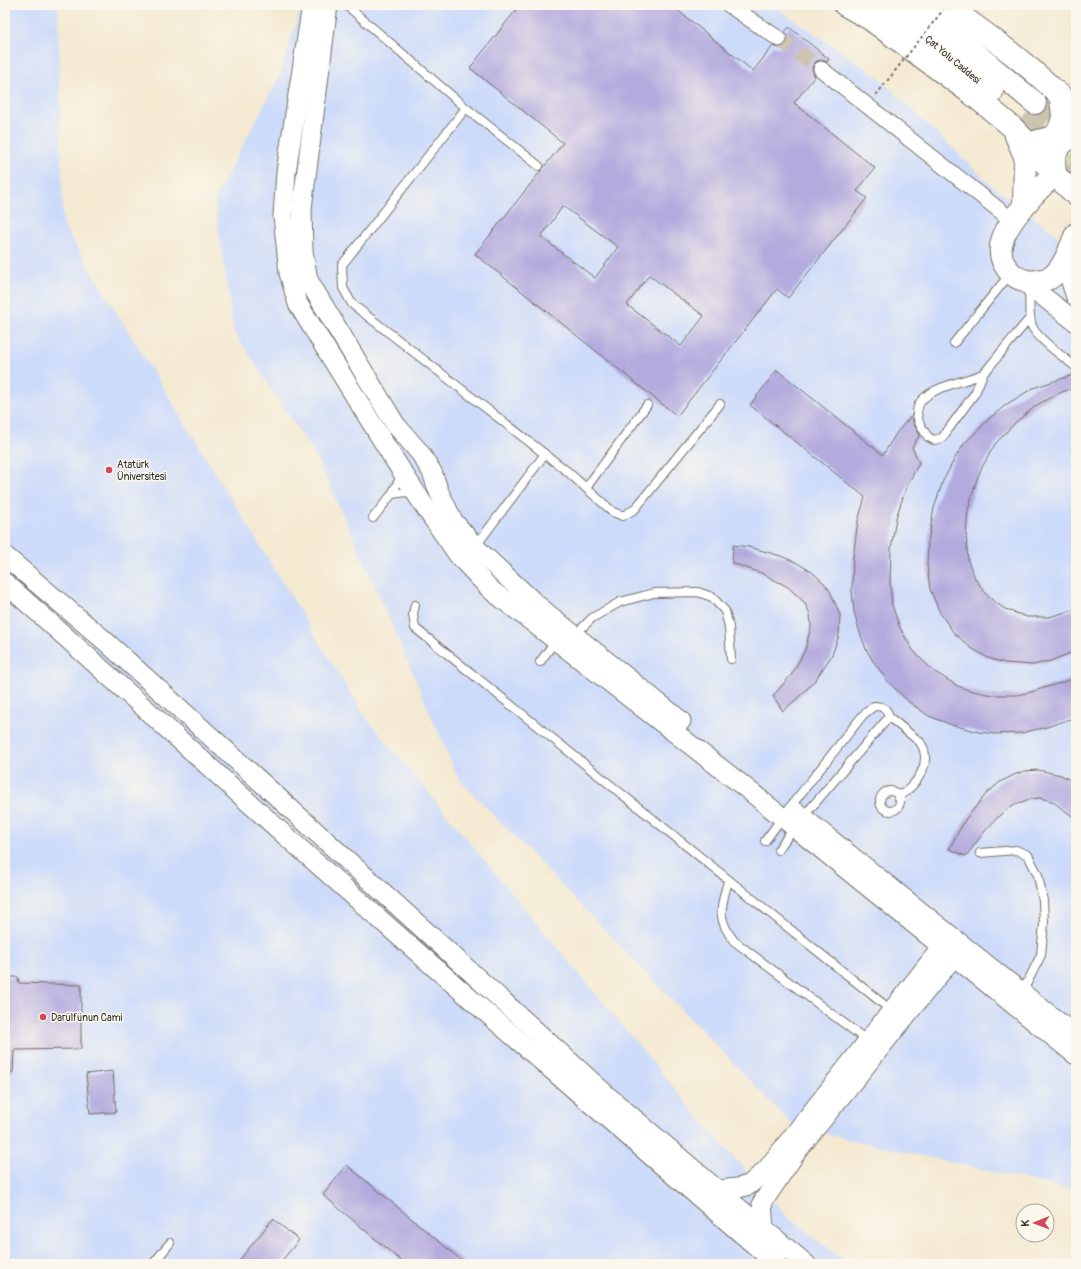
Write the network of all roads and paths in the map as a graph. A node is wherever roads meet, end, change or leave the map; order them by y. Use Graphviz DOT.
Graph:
graph roads {
  1 [pos="312,5"];
  2 [pos="328,5"];
  3 [pos="346,5"];
  4 [pos="729,5"];
  5 [pos="845,5"];
  6 [pos="879,5"];
  7 [pos="909,5"];
  8 [pos="946,5"];
  9 [pos="779,39"];
  10 [pos="821,69"];
  11 [pos="1061,91"];
  12 [pos="876,95"];
  13 [pos="466,108"];
  14 [pos="1076,112"];
  15 [pos="1023,115"];
  16 [pos="1076,136"];
  17 [pos="1026,141"];
  18 [pos="539,166"];
  19 [pos="1055,175"];
  20 [pos="1076,195"];
  21 [pos="1018,214"];
  22 [pos="1076,234"];
  23 [pos="1064,260"];
  24 [pos="1021,280"];
  25 [pos="1076,297"];
  26 [pos="1030,318"];
  27 [pos="1076,322"];
  28 [pos="954,343"];
  29 [pos="1076,367"];
  30 [pos="983,374"];
  31 [pos="720,404"];
  32 [pos="647,405"];
  33 [pos="545,454"];
  34 [pos="426,462"];
  35 [pos="403,473"];
  36 [pos="435,480"];
  37 [pos="586,488"];
  38 [pos="414,491"];
  39 [pos="392,494"];
  40 [pos="373,518"];
  41 [pos="475,547"];
  42 [pos="5,556"];
  43 [pos="5,583"];
  44 [pos="415,605"];
  45 [pos="575,635"];
  46 [pos="556,640"];
  47 [pos="731,659"];
  48 [pos="540,662"];
  49 [pos="889,717"];
  50 [pos="898,797"];
  51 [pos="792,817"];
  52 [pos="766,841"];
  53 [pos="778,850"];
  54 [pos="980,853"];
  55 [pos="728,881"];
  56 [pos="948,952"];
  57 [pos="1022,993"];
  58 [pos="892,1011"];
  59 [pos="1076,1036"];
  60 [pos="873,1045"];
  61 [pos="1076,1055"];
  62 [pos="717,1190"];
  63 [pos="764,1229"];
  64 [pos="170,1243"];
  65 [pos="153,1264"];
  66 [pos="777,1264"];
  67 [pos="806,1264"];
  1 -- 35 [label="street"];
  2 -- 34 [label="street"];
  3 -- 13 [label="lane"];
  4 -- 9 [label="street"];
  5 -- 15 [label="highway"];
  6 -- 15 [label="highway, Çat Yolu Caddesi"];
  7 -- 15 [label="highway, Çat Yolu Caddesi"];
  8 -- 11 [label="highway"];
  8 -- 12 [label="path, bridge"];
  10 -- 21 [label="street"];
  11 -- 14 [label="highway"];
  11 -- 17 [label="highway"];
  13 -- 18 [label="lane"];
  13 -- 33 [label="lane"];
  15 -- 17 [label="highway"];
  15 -- 21 [label="highway"];
  16 -- 19 [label="highway"];
  17 -- 19 [label="highway"];
  19 -- 20 [label="highway"];
  19 -- 21 [label="highway"];
  21 -- 24 [label="highway"];
  22 -- 23 [label="highway"];
  23 -- 24 [label="highway"];
  23 -- 25 [label="street"];
  24 -- 26 [label="lane"];
  24 -- 27 [label="street"];
  24 -- 28 [label="lane"];
  26 -- 29 [label="lane"];
  26 -- 30 [label="lane"];
  30 -- 30 [label="lane"];
  31 -- 37 [label="lane"];
  32 -- 37 [label="lane"];
  33 -- 37 [label="lane"];
  33 -- 41 [label="lane"];
  34 -- 35 [label="street"];
  34 -- 36 [label="street"];
  35 -- 38 [label="street"];
  35 -- 39 [label="lane"];
  36 -- 38 [label="street"];
  36 -- 41 [label="street"];
  38 -- 39 [label="lane"];
  38 -- 46 [label="street"];
  39 -- 40 [label="lane"];
  41 -- 45 [label="street"];
  42 -- 62 [label="street"];
  43 -- 66 [label="street"];
  44 -- 55 [label="lane"];
  45 -- 47 [label="lane"];
  45 -- 51 [label="street"];
  46 -- 48 [label="lane"];
  46 -- 51 [label="street"];
  49 -- 50 [label="lane"];
  49 -- 51 [label="lane"];
  49 -- 51 [label="lane"];
  51 -- 52 [label="lane"];
  51 -- 53 [label="lane"];
  51 -- 56 [label="street"];
  51 -- 57 [label="street"];
  54 -- 57 [label="lane"];
  55 -- 58 [label="lane"];
  55 -- 60 [label="lane"];
  56 -- 58 [label="street"];
  56 -- 60 [label="street"];
  56 -- 61 [label="street"];
  57 -- 59 [label="street"];
  58 -- 60 [label="street"];
  60 -- 62 [label="street"];
  60 -- 63 [label="street"];
  62 -- 63 [label="street"];
  63 -- 67 [label="street"];
  64 -- 65 [label="lane"];
}
